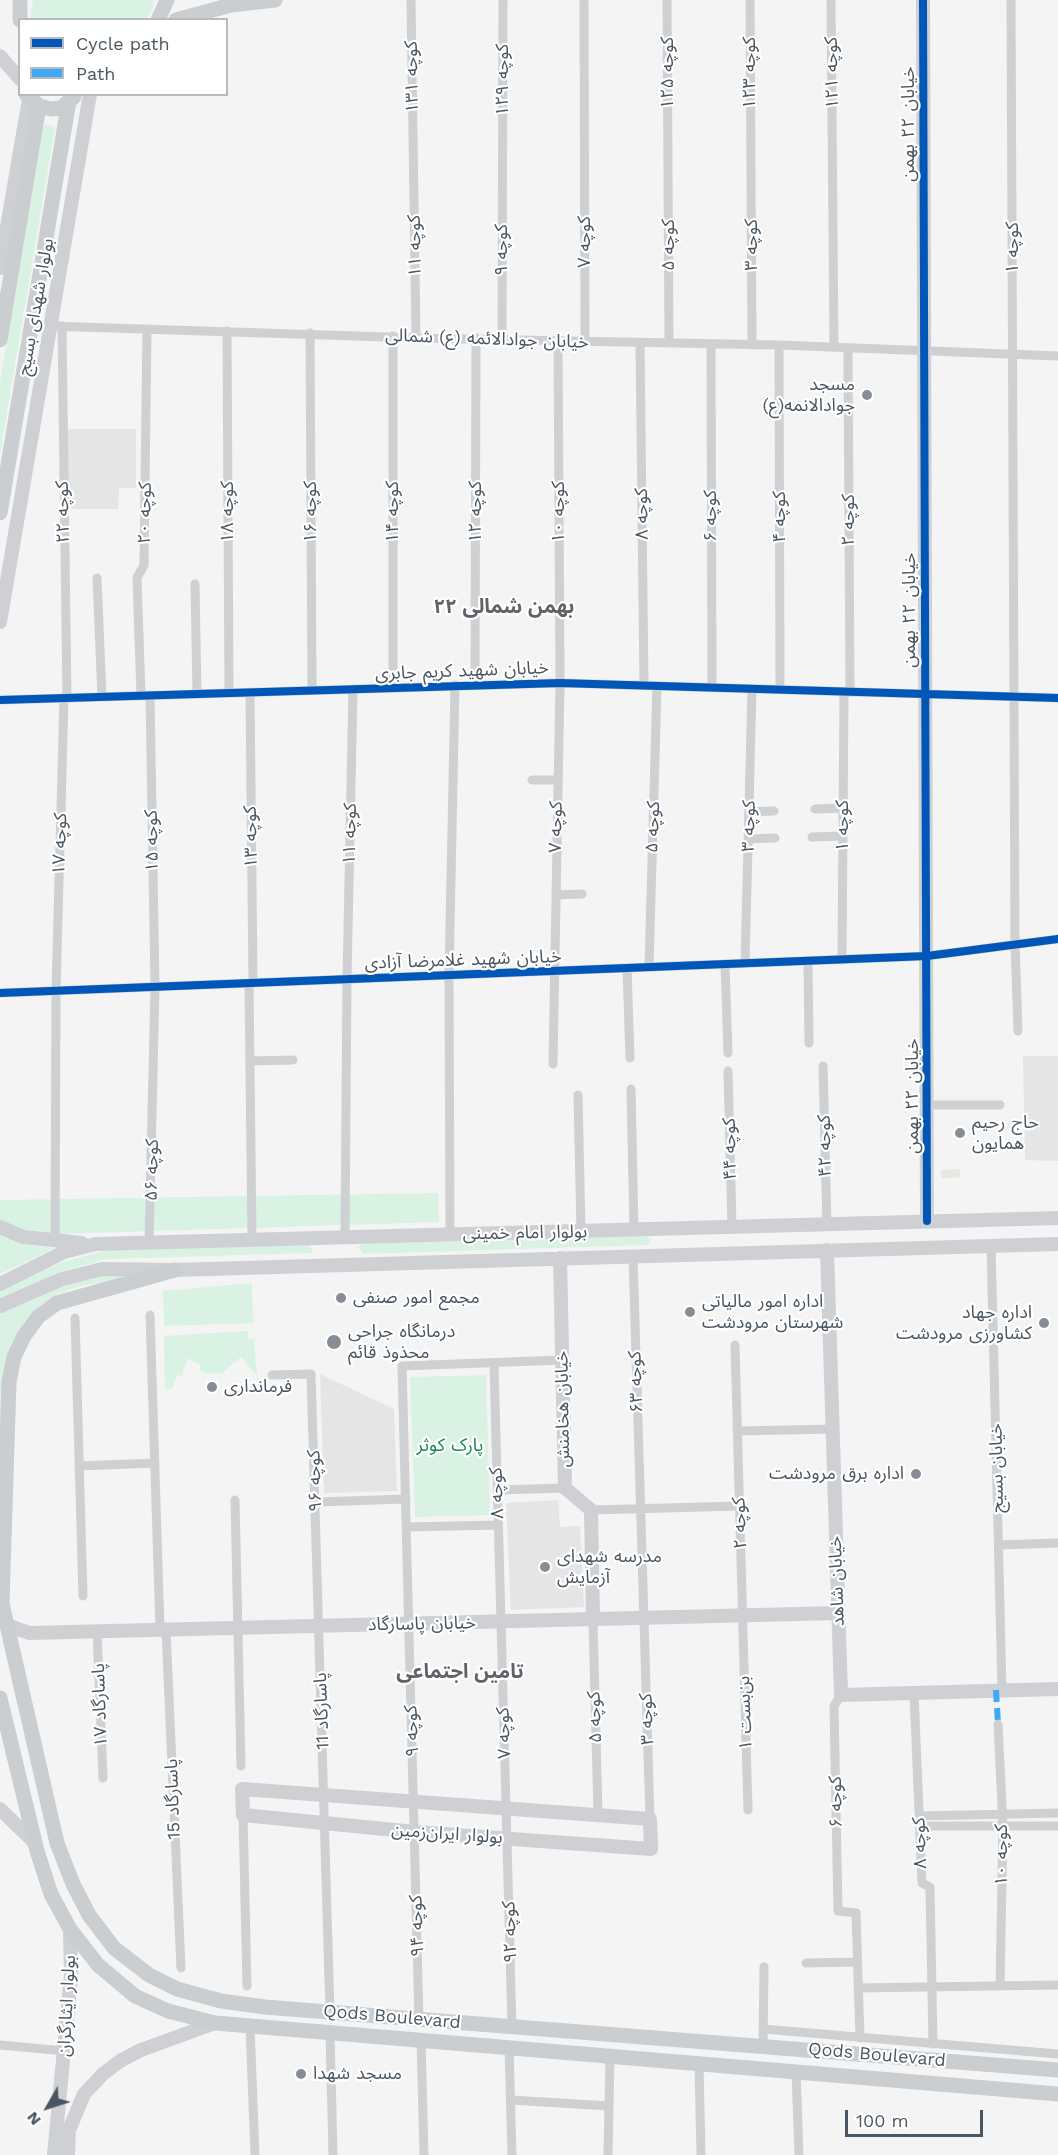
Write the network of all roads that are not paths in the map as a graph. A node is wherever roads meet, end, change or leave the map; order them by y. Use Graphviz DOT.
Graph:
graph roads {
  1 [pos="20,0"];
  2 [pos="167,0"];
  3 [pos="202,0"];
  4 [pos="275,0"];
  5 [pos="411,0"];
  6 [pos="503,0"];
  7 [pos="584,0"];
  8 [pos="667,0"];
  9 [pos="750,0"];
  10 [pos="831,0"];
  11 [pos="923,0"];
  12 [pos="1011,0"];
  13 [pos="218,8"];
  14 [pos="20,18"];
  15 [pos="159,18"];
  16 [pos="183,18"];
  17 [pos="0,56"];
  18 [pos="18,77"];
  19 [pos="90,96"];
  20 [pos="73,98"];
  21 [pos="31,100"];
  22 [pos="668,146"];
  23 [pos="751,146"];
  24 [pos="413,154"];
  25 [pos="502,161"];
  26 [pos="21,215"];
  27 [pos="52,216"];
  28 [pos="5,240"];
  29 [pos="62,254"];
  30 [pos="0,268"];
  31 [pos="56,326"];
  32 [pos="147,329"];
  33 [pos="227,331"];
  34 [pos="310,333"];
  35 [pos="393,336"];
  36 [pos="416,338"];
  37 [pos="476,338"];
  38 [pos="502,339"];
  39 [pos="0,340"];
  40 [pos="558,341"];
  41 [pos="585,341"];
  42 [pos="640,343"];
  43 [pos="669,343"];
  44 [pos="711,344"];
  45 [pos="752,345"];
  46 [pos="779,345"];
  47 [pos="834,347"];
  48 [pos="848,348"];
  49 [pos="924,351"];
  50 [pos="1013,354"];
  51 [pos="1058,356"];
  52 [pos="36,406"];
  53 [pos="14,430"];
  54 [pos="2,493"];
  55 [pos="0,513"];
  56 [pos="97,578"];
  57 [pos="195,584"];
  58 [pos="0,622"];
  59 [pos="560,683"];
  60 [pos="455,685"];
  61 [pos="475,685"];
  62 [pos="644,685"];
  63 [pos="657,686"];
  64 [pos="712,687"];
  65 [pos="393,688"];
  66 [pos="353,689"];
  67 [pos="752,689"];
  68 [pos="312,690"];
  69 [pos="780,690"];
  70 [pos="250,692"];
  71 [pos="847,692"];
  72 [pos="229,693"];
  73 [pos="197,694"];
  74 [pos="926,694"];
  75 [pos="146,695"];
  76 [pos="102,697"];
  77 [pos="1015,697"];
  78 [pos="65,698"];
  79 [pos="1058,698"];
  80 [pos="0,700"];
  81 [pos="532,780"];
  82 [pos="557,780"];
  83 [pos="843,808"];
  84 [pos="815,809"];
  85 [pos="774,810"];
  86 [pos="749,812"];
  87 [pos="843,836"];
  88 [pos="812,837"];
  89 [pos="775,838"];
  90 [pos="748,839"];
  91 [pos="582,894"];
  92 [pos="555,895"];
  93 [pos="1058,939"];
  94 [pos="1015,943"];
  95 [pos="927,956"];
  96 [pos="842,960"];
  97 [pos="808,961"];
  98 [pos="745,963"];
  99 [pos="725,964"];
  100 [pos="649,967"];
  101 [pos="627,968"];
  102 [pos="554,971"];
  103 [pos="449,975"];
  104 [pos="347,979"];
  105 [pos="251,983"];
  106 [pos="155,987"];
  107 [pos="56,991"];
  108 [pos="0,993"];
  109 [pos="1018,1031"];
  110 [pos="809,1043"];
  111 [pos="728,1053"];
  112 [pos="630,1058"];
  113 [pos="250,1060"];
  114 [pos="293,1060"];
  115 [pos="553,1064"];
  116 [pos="823,1066"];
  117 [pos="728,1071"];
  118 [pos="631,1089"];
  119 [pos="578,1095"];
  120 [pos="928,1105"];
  121 [pos="1000,1105"];
  122 [pos="1058,1218"];
  123 [pos="927,1221"];
  124 [pos="827,1225"];
  125 [pos="0,1227"];
  126 [pos="732,1227"];
  127 [pos="666,1229"];
  128 [pos="634,1230"];
  129 [pos="581,1231"];
  130 [pos="533,1233"];
  131 [pos="450,1235"];
  132 [pos="345,1238"];
  133 [pos="252,1240"];
  134 [pos="55,1242"];
  135 [pos="149,1243"];
  136 [pos="96,1244"];
  137 [pos="1058,1244"];
  138 [pos="991,1245"];
  139 [pos="827,1250"];
  140 [pos="667,1255"];
  141 [pos="633,1256"];
  142 [pos="560,1258"];
  143 [pos="532,1259"];
  144 [pos="348,1265"];
  145 [pos="175,1270"];
  146 [pos="0,1284"];
  147 [pos="0,1306"];
  148 [pos="150,1315"];
  149 [pos="75,1318"];
  150 [pos="735,1345"];
  151 [pos="562,1360"];
  152 [pos="494,1364"];
  153 [pos="272,1375"];
  154 [pos="833,1429"];
  155 [pos="737,1431"];
  156 [pos="155,1463"];
  157 [pos="79,1466"];
  158 [pos="564,1488"];
  159 [pos="497,1490"];
  160 [pos="235,1500"];
  161 [pos="406,1500"];
  162 [pos="316,1502"];
  163 [pos="740,1506"];
  164 [pos="640,1508"];
  165 [pos="591,1510"];
  166 [pos="498,1525"];
  167 [pos="407,1527"];
  168 [pos="1058,1543"];
  169 [pos="999,1545"];
  170 [pos="83,1596"];
  171 [pos="1,1599"];
  172 [pos="838,1613"];
  173 [pos="742,1616"];
  174 [pos="644,1618"];
  175 [pos="592,1620"];
  176 [pos="501,1622"];
  177 [pos="410,1624"];
  178 [pos="7,1625"];
  179 [pos="320,1627"];
  180 [pos="163,1629"];
  181 [pos="238,1629"];
  182 [pos="97,1631"];
  183 [pos="1058,1689"];
  184 [pos="1002,1690"];
  185 [pos="914,1693"];
  186 [pos="841,1695"];
  187 [pos="0,1698"];
  188 [pos="998,1724"];
  189 [pos="5,1740"];
  190 [pos="242,1766"];
  191 [pos="103,1778"];
  192 [pos="324,1795"];
  193 [pos="414,1802"];
  194 [pos="0,1809"];
  195 [pos="506,1809"];
  196 [pos="748,1810"];
  197 [pos="1058,1813"];
  198 [pos="243,1815"];
  199 [pos="598,1815"];
  200 [pos="1003,1815"];
  201 [pos="650,1819"];
  202 [pos="919,1821"];
  203 [pos="325,1824"];
  204 [pos="1003,1826"];
  205 [pos="1058,1826"];
  206 [pos="415,1832"];
  207 [pos="507,1838"];
  208 [pos="36,1844"];
  209 [pos="70,1929"];
  210 [pos="857,1962"];
  211 [pos="806,1964"];
  212 [pos="764,1967"];
  213 [pos="180,1968"];
  214 [pos="1058,1985"];
  215 [pos="247,1986"];
  216 [pos="1000,1986"];
  217 [pos="932,1987"];
  218 [pos="858,1988"];
  219 [pos="330,2013"];
  220 [pos="419,2020"];
  221 [pos="215,2023"];
  222 [pos="250,2026"];
  223 [pos="512,2027"];
  224 [pos="764,2029"];
  225 [pos="330,2032"];
  226 [pos="861,2038"];
  227 [pos="421,2040"];
  228 [pos="933,2044"];
  229 [pos="0,2045"];
  230 [pos="763,2046"];
  231 [pos="509,2047"];
  232 [pos="65,2051"];
  233 [pos="1058,2054"];
  234 [pos="610,2056"];
  235 [pos="699,2064"];
  236 [pos="1058,2070"];
  237 [pos="796,2072"];
  238 [pos="1058,2094"];
  239 [pos="511,2100"];
  240 [pos="609,2106"];
  241 [pos="54,2155"];
  242 [pos="68,2155"];
  243 [pos="255,2155"];
  244 [pos="333,2155"];
  245 [pos="424,2155"];
  246 [pos="512,2155"];
  247 [pos="608,2155"];
  248 [pos="701,2155"];
  249 [pos="799,2155"];
  1 -- 14 [label="main road"];
  2 -- 15 [label="main road"];
  3 -- 13 [label="main road"];
  4 -- 13 [label="main road"];
  5 -- 24 [label="street, کوچه ۱۳۱"];
  6 -- 25 [label="street, کوچه ۱۲۹"];
  7 -- 41 [label="street, کوچه ۷"];
  8 -- 22 [label="street, کوچه ۱۲۵"];
  9 -- 23 [label="street, کوچه ۱۲۳"];
  10 -- 47 [label="street, کوچه ۱۲۱"];
  11 -- 49 [label="street, خیابان ۲۲ بهمن"];
  12 -- 50 [label="street, کوچه ۱"];
  13 -- 16 [label="main road"];
  17 -- 18 [label="street"];
  19 -- 29 [label="street"];
  20 -- 21 [label="main road"];
  20 -- 27 [label="main road, بولوار شهدای بسیج"];
  21 -- 26 [label="main road, بولوار شهدای بسیج"];
  21 -- 28 [label="street"];
  22 -- 43 [label="street, کوچه ۵"];
  23 -- 45 [label="street, کوچه ۳"];
  24 -- 36 [label="street, کوچه ۱۱"];
  25 -- 38 [label="street, کوچه ۹"];
  26 -- 28 [label="street"];
  26 -- 39 [label="main road, بولوار شهدای بسیج"];
  27 -- 29 [label="street"];
  27 -- 53 [label="main road, بولوار شهدای بسیج"];
  28 -- 30 [label="street"];
  29 -- 31 [label="street"];
  31 -- 32 [label="street, خیابان جوادالائمه (ع) شمالی"];
  31 -- 52 [label="street"];
  31 -- 78 [label="street, کوچه ۲۲"];
  32 -- 33 [label="street, خیابان جوادالائمه (ع) شمالی"];
  32 -- 75 [label="street, کوچه ۲۰"];
  33 -- 34 [label="street, خیابان جوادالائمه (ع) شمالی"];
  33 -- 72 [label="street, کوچه ۱۸"];
  34 -- 35 [label="street, خیابان جوادالائمه (ع) شمالی"];
  34 -- 68 [label="street, کوچه ۱۶"];
  35 -- 36 [label="street, خیابان جوادالائمه (ع) شمالی"];
  35 -- 65 [label="street, کوچه ۱۴"];
  36 -- 37 [label="street, خیابان جوادالائمه (ع) شمالی"];
  37 -- 38 [label="street, خیابان جوادالائمه (ع) شمالی"];
  37 -- 61 [label="street, کوچه ۱۲"];
  38 -- 40 [label="street, خیابان جوادالائمه (ع) شمالی"];
  40 -- 41 [label="street, خیابان جوادالائمه (ع) شمالی"];
  40 -- 59 [label="street, کوچه ۱۰"];
  41 -- 42 [label="street, خیابان جوادالائمه (ع) شمالی"];
  42 -- 43 [label="street, خیابان جوادالائمه (ع) شمالی"];
  42 -- 62 [label="street, کوچه ۸"];
  43 -- 44 [label="street, خیابان جوادالائمه (ع) شمالی"];
  44 -- 45 [label="street, خیابان جوادالائمه (ع) شمالی"];
  44 -- 64 [label="street, کوچه ۶"];
  45 -- 46 [label="street, خیابان جوادالائمه (ع) شمالی"];
  46 -- 47 [label="street, خیابان جوادالائمه (ع) شمالی"];
  46 -- 69 [label="street, کوچه ۴"];
  47 -- 48 [label="street, خیابان جوادالائمه (ع) شمالی"];
  48 -- 49 [label="street, خیابان جوادالائمه (ع) شمالی"];
  48 -- 71 [label="street, کوچه ۲"];
  49 -- 50 [label="street, خیابان جوادالائمه (ع) شمالی"];
  49 -- 74 [label="street, خیابان ۲۲ بهمن"];
  50 -- 51 [label="street, خیابان جوادالائمه (ع) شمالی"];
  50 -- 77 [label="street"];
  52 -- 53 [label="street"];
  52 -- 58 [label="street"];
  53 -- 54 [label="main road, بولوار شهدای بسیج"];
  54 -- 55 [label="main road, بولوار شهدای بسیج"];
  56 -- 76 [label="street"];
  57 -- 73 [label="street"];
  59 -- 61 [label="street, خیابان شهید کریم جابری"];
  59 -- 62 [label="street, خیابان شهید کریم جابری"];
  59 -- 82 [label="street, کوچه ۷"];
  60 -- 61 [label="street, خیابان شهید کریم جابری"];
  60 -- 65 [label="street, خیابان شهید کریم جابری"];
  60 -- 103 [label="street"];
  62 -- 63 [label="street, خیابان شهید کریم جابری"];
  63 -- 64 [label="street, خیابان شهید کریم جابری"];
  63 -- 100 [label="street, کوچه ۵"];
  64 -- 67 [label="street, خیابان شهید کریم جابری"];
  65 -- 66 [label="street, خیابان شهید کریم جابری"];
  66 -- 68 [label="street, خیابان شهید کریم جابری"];
  66 -- 104 [label="street, کوچه ۱۱"];
  67 -- 69 [label="street, خیابان شهید کریم جابری"];
  67 -- 86 [label="street, کوچه ۳"];
  68 -- 70 [label="street, خیابان شهید کریم جابری"];
  69 -- 71 [label="street, خیابان شهید کریم جابری"];
  70 -- 72 [label="street, خیابان شهید کریم جابری"];
  70 -- 105 [label="street, کوچه ۱۳"];
  71 -- 74 [label="street, خیابان شهید کریم جابری"];
  71 -- 83 [label="street, کوچه ۱"];
  72 -- 73 [label="street, خیابان شهید کریم جابری"];
  73 -- 75 [label="street, خیابان شهید کریم جابری"];
  74 -- 77 [label="street, خیابان شهید کریم جابری"];
  74 -- 95 [label="street, خیابان ۲۲ بهمن"];
  75 -- 76 [label="street, خیابان شهید کریم جابری"];
  75 -- 106 [label="street, کوچه ۱۵"];
  76 -- 78 [label="street, خیابان شهید کریم جابری"];
  77 -- 79 [label="street, خیابان شهید کریم جابری"];
  77 -- 94 [label="street"];
  78 -- 80 [label="street, خیابان شهید کریم جابری"];
  78 -- 107 [label="street, کوچه ۱۷"];
  81 -- 82 [label="street"];
  82 -- 92 [label="street, کوچه ۷"];
  83 -- 84 [label="street"];
  83 -- 87 [label="street, کوچه ۱"];
  85 -- 86 [label="street"];
  86 -- 90 [label="street, کوچه ۳"];
  87 -- 88 [label="street"];
  87 -- 96 [label="street, کوچه ۱"];
  89 -- 90 [label="street"];
  90 -- 98 [label="street, کوچه ۳"];
  91 -- 92 [label="street"];
  92 -- 102 [label="street, کوچه ۷"];
  93 -- 94 [label="street, خیابان شهید غلامرضا آزادی"];
  94 -- 95 [label="street, خیابان شهید غلامرضا آزادی"];
  94 -- 109 [label="street"];
  95 -- 96 [label="street, خیابان شهید غلامرضا آزادی"];
  95 -- 120 [label="street, خیابان ۲۲ بهمن"];
  96 -- 97 [label="street, خیابان شهید غلامرضا آزادی"];
  97 -- 98 [label="street, خیابان شهید غلامرضا آزادی"];
  97 -- 110 [label="street"];
  98 -- 99 [label="street, خیابان شهید غلامرضا آزادی"];
  99 -- 100 [label="street, خیابان شهید غلامرضا آزادی"];
  99 -- 111 [label="street"];
  100 -- 101 [label="street, خیابان شهید غلامرضا آزادی"];
  101 -- 102 [label="street, خیابان شهید غلامرضا آزادی"];
  101 -- 112 [label="street"];
  102 -- 103 [label="street, خیابان شهید غلامرضا آزادی"];
  102 -- 115 [label="street, کوچه ۷"];
  103 -- 104 [label="street, خیابان شهید غلامرضا آزادی"];
  103 -- 131 [label="street"];
  104 -- 105 [label="street, خیابان شهید غلامرضا آزادی"];
  104 -- 132 [label="street"];
  105 -- 106 [label="street, خیابان شهید غلامرضا آزادی"];
  105 -- 113 [label="street"];
  106 -- 107 [label="street, خیابان شهید غلامرضا آزادی"];
  106 -- 135 [label="street, کوچه ۵۶"];
  107 -- 108 [label="street, خیابان شهید غلامرضا آزادی"];
  107 -- 134 [label="street"];
  113 -- 114 [label="street"];
  113 -- 133 [label="street"];
  116 -- 124 [label="street, کوچه ۴۲"];
  117 -- 126 [label="street, کوچه ۴۴"];
  118 -- 128 [label="street"];
  119 -- 129 [label="street"];
  120 -- 121 [label="street"];
  120 -- 123 [label="street, خیابان ۲۲ بهمن"];
  122 -- 123 [label="street, بولوار امام خمینی"];
  123 -- 124 [label="street, بولوار امام خمینی"];
  124 -- 126 [label="street, بولوار امام خمینی"];
  125 -- 134 [label="street"];
  126 -- 127 [label="street, بولوار امام خمینی"];
  127 -- 128 [label="street, بولوار امام خمینی"];
  127 -- 140 [label="street"];
  128 -- 129 [label="street, بولوار امام خمینی"];
  129 -- 130 [label="street, بولوار امام خمینی"];
  130 -- 131 [label="street, بولوار امام خمینی"];
  130 -- 143 [label="street"];
  131 -- 132 [label="street, بولوار امام خمینی"];
  132 -- 133 [label="street, بولوار امام خمینی"];
  132 -- 144 [label="street"];
  133 -- 135 [label="street, بولوار امام خمینی"];
  134 -- 136 [label="street"];
  135 -- 136 [label="street, بولوار امام خمینی"];
  136 -- 146 [label="street, بولوار امام خمینی"];
  137 -- 138 [label="street, بولوار امام خمینی"];
  138 -- 139 [label="street, بولوار امام خمینی"];
  138 -- 169 [label="street, خیابان بسیج"];
  139 -- 140 [label="street, بولوار امام خمینی"];
  139 -- 154 [label="street, خیابان شاهد"];
  140 -- 141 [label="street, بولوار امام خمینی"];
  141 -- 142 [label="street, بولوار امام خمینی"];
  141 -- 164 [label="street, کوچه ۶۳"];
  142 -- 143 [label="street, بولوار امام خمینی"];
  142 -- 151 [label="street, خیابان هخامنش"];
  143 -- 144 [label="street, بولوار امام خمینی"];
  144 -- 145 [label="street, بولوار امام خمینی"];
  145 -- 147 [label="street, بولوار امام خمینی"];
  145 -- 171 [label="main road, Qods Boulevard"];
  148 -- 156 [label="street, پاسارگاد 15"];
  149 -- 157 [label="street"];
  150 -- 155 [label="street, کوچه ۲"];
  151 -- 152 [label="street"];
  151 -- 158 [label="street, خیابان هخامنش"];
  152 -- 159 [label="street, کوچه ۸"];
  152 -- 161 [label="street"];
  153 -- 162 [label="street, کوچه ۹۶"];
  154 -- 155 [label="street"];
  154 -- 172 [label="street, خیابان شاهد"];
  155 -- 163 [label="street, کوچه ۲"];
  156 -- 157 [label="street"];
  156 -- 180 [label="street, پاسارگاد 15"];
  157 -- 170 [label="street"];
  158 -- 159 [label="street"];
  158 -- 165 [label="street, خیابان هخامنش"];
  159 -- 166 [label="street, کوچه ۸"];
  160 -- 181 [label="street"];
  161 -- 162 [label="street"];
  161 -- 167 [label="street"];
  162 -- 179 [label="street, کوچه ۹۶"];
  163 -- 164 [label="street"];
  163 -- 173 [label="street, کوچه ۲"];
  164 -- 165 [label="street"];
  164 -- 174 [label="street"];
  165 -- 175 [label="street"];
  166 -- 167 [label="street"];
  166 -- 176 [label="street, کوچه ۸"];
  167 -- 177 [label="street"];
  168 -- 169 [label="street"];
  169 -- 184 [label="street, خیابان بسیج"];
  171 -- 178 [label="main road, Qods Boulevard"];
  172 -- 173 [label="street, خیابان پاسارگاد"];
  172 -- 186 [label="street, خیابان شاهد"];
  173 -- 174 [label="street, خیابان پاسارگاد"];
  173 -- 196 [label="street, بن‌بست ۱"];
  174 -- 175 [label="street, خیابان پاسارگاد"];
  174 -- 201 [label="street, کوچه ۳"];
  175 -- 176 [label="street, خیابان پاسارگاد"];
  175 -- 199 [label="street, کوچه ۵"];
  176 -- 177 [label="street, خیابان پاسارگاد"];
  176 -- 195 [label="street, کوچه ۷"];
  177 -- 179 [label="street, خیابان پاسارگاد"];
  177 -- 193 [label="street, کوچه ۹"];
  178 -- 182 [label="street, خیابان پاسارگاد"];
  178 -- 219 [label="main road, Qods Boulevard"];
  179 -- 181 [label="street, خیابان پاسارگاد"];
  179 -- 192 [label="street, پاسارگاد 11"];
  180 -- 181 [label="street, خیابان پاسارگاد"];
  180 -- 182 [label="street, خیابان پاسارگاد"];
  180 -- 213 [label="street, پاسارگاد 15"];
  181 -- 190 [label="street"];
  182 -- 191 [label="street, پاسارگاد ۱۷"];
  183 -- 184 [label="street"];
  184 -- 185 [label="street"];
  185 -- 186 [label="street"];
  185 -- 202 [label="street, کوچه ۸"];
  186 -- 210 [label="street, کوچه ۶"];
  187 -- 189 [label="main road, Qods Boulevard"];
  188 -- 200 [label="street, کوچه ۱۰"];
  189 -- 208 [label="main road, Qods Boulevard"];
  192 -- 193 [label="street, بولوار ایران‌زمین"];
  192 -- 198 [label="street, بولوار ایران‌زمین"];
  192 -- 203 [label="street"];
  193 -- 195 [label="street, بولوار ایران‌زمین"];
  193 -- 206 [label="street, کوچه ۹"];
  194 -- 208 [label="street"];
  195 -- 199 [label="street, بولوار ایران‌زمین"];
  195 -- 207 [label="street, کوچه ۷"];
  197 -- 200 [label="street"];
  198 -- 203 [label="street, بولوار ایران‌زمین"];
  198 -- 215 [label="street"];
  199 -- 201 [label="street, بولوار ایران‌زمین"];
  200 -- 202 [label="street"];
  200 -- 204 [label="street, کوچه ۱۰"];
  201 -- 207 [label="street, بولوار ایران‌زمین"];
  202 -- 204 [label="street"];
  202 -- 217 [label="street, کوچه ۸"];
  203 -- 206 [label="street, بولوار ایران‌زمین"];
  203 -- 219 [label="street"];
  204 -- 205 [label="street"];
  204 -- 216 [label="street, کوچه ۱۰"];
  206 -- 207 [label="street, بولوار ایران‌زمین"];
  206 -- 220 [label="street, کوچه ۹۴"];
  207 -- 223 [label="street, کوچه ۹۲"];
  208 -- 209 [label="main road, Qods Boulevard"];
  209 -- 221 [label="main road, Qods Boulevard"];
  209 -- 232 [label="street, بولوار ایثارگران"];
  210 -- 211 [label="street"];
  210 -- 218 [label="street"];
  212 -- 224 [label="street"];
  214 -- 216 [label="street"];
  216 -- 217 [label="street"];
  217 -- 218 [label="street"];
  217 -- 228 [label="street"];
  218 -- 226 [label="street"];
  219 -- 220 [label="main road, Qods Boulevard"];
  220 -- 223 [label="main road, Qods Boulevard"];
  221 -- 222 [label="main road, Qods Boulevard"];
  221 -- 242 [label="street"];
  222 -- 225 [label="main road, Qods Boulevard"];
  222 -- 243 [label="street"];
  223 -- 230 [label="main road, Qods Boulevard"];
  224 -- 226 [label="street"];
  224 -- 230 [label="street"];
  225 -- 227 [label="main road, Qods Boulevard"];
  225 -- 244 [label="street"];
  226 -- 228 [label="street"];
  227 -- 231 [label="main road, Qods Boulevard"];
  227 -- 245 [label="street"];
  228 -- 233 [label="street"];
  229 -- 232 [label="street"];
  230 -- 236 [label="main road, Qods Boulevard"];
  231 -- 234 [label="main road, Qods Boulevard"];
  231 -- 239 [label="street"];
  232 -- 241 [label="street, بولوار ایثارگران"];
  234 -- 235 [label="main road, Qods Boulevard"];
  234 -- 240 [label="street"];
  235 -- 237 [label="main road, Qods Boulevard"];
  235 -- 248 [label="street"];
  237 -- 238 [label="main road, Qods Boulevard"];
  237 -- 249 [label="street"];
  239 -- 240 [label="street"];
  239 -- 246 [label="street"];
  240 -- 247 [label="street"];
}
